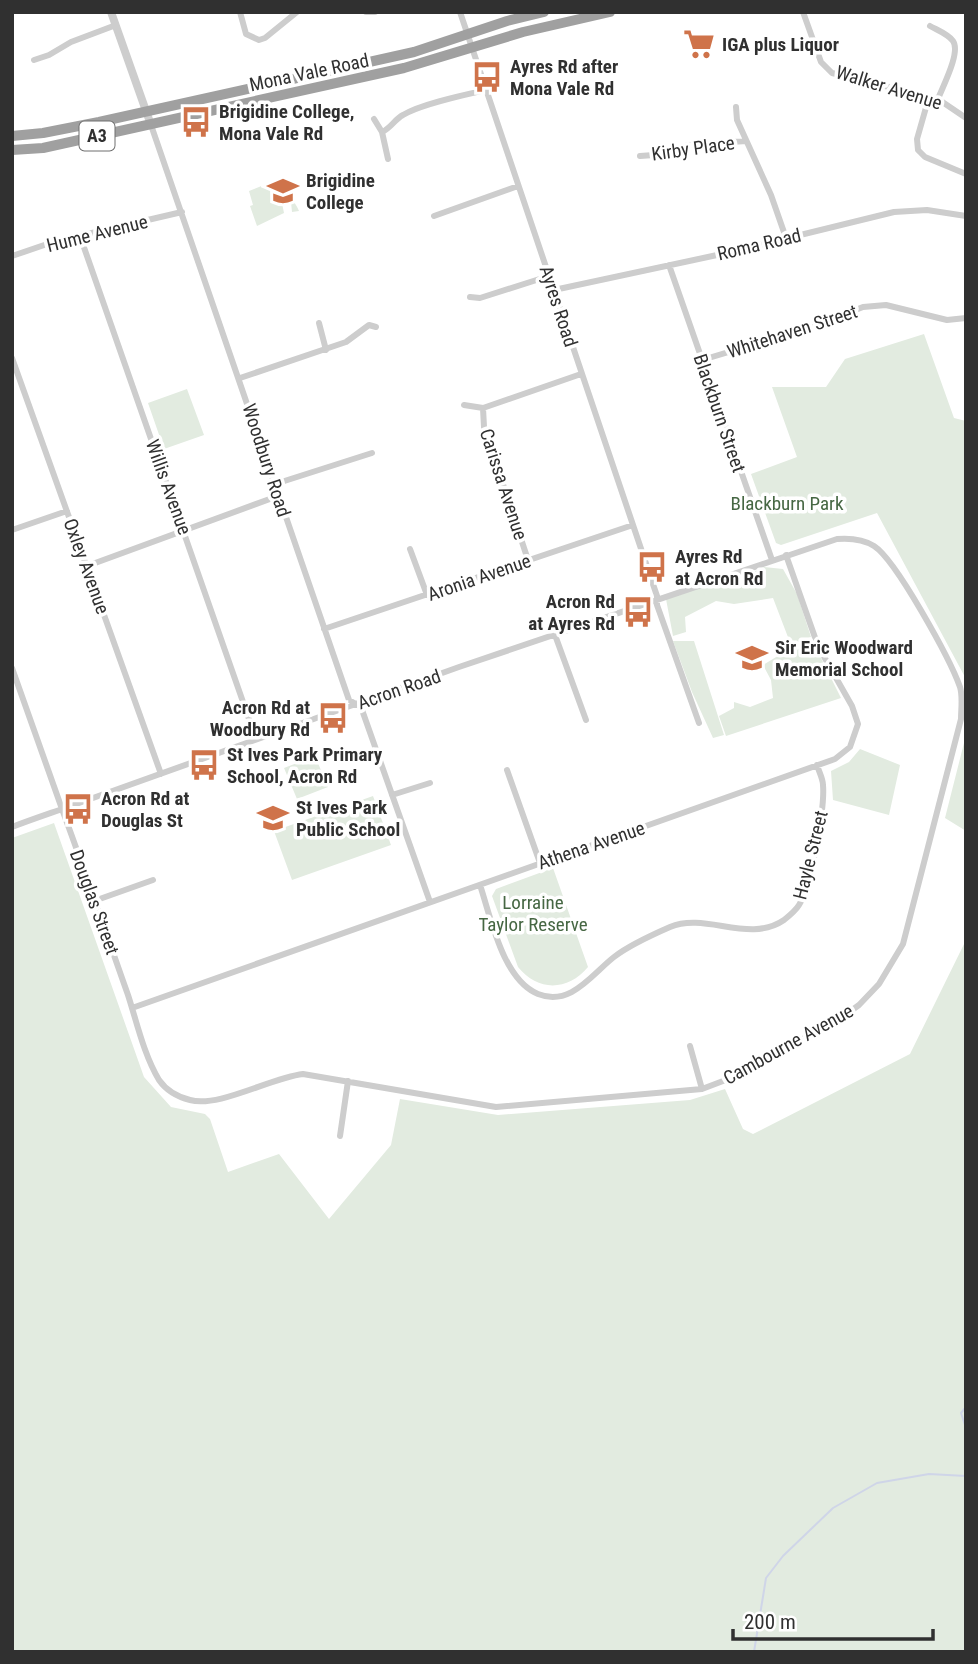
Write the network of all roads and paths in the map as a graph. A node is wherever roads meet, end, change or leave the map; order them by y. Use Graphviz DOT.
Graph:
graph roads {
  1 [pos="111,12"];
  2 [pos="240,12"];
  3 [pos="298,12"];
  4 [pos="366,12"];
  5 [pos="375,12"];
  6 [pos="460,12"];
  7 [pos="544,12"];
  8 [pos="610,12"];
  9 [pos="803,12"];
  10 [pos="116,25"];
  11 [pos="930,26"];
  12 [pos="468,36"];
  13 [pos="472,48"];
  14 [pos="34,60"];
  15 [pos="486,90"];
  16 [pos="929,97"];
  17 [pos="938,99"];
  18 [pos="736,107"];
  19 [pos="147,112"];
  20 [pos="966,118"];
  21 [pos="374,119"];
  22 [pos="151,125"];
  23 [pos="382,132"];
  24 [pos="12,136"];
  25 [pos="746,141"];
  26 [pos="12,150"];
  27 [pos="640,156"];
  28 [pos="388,159"];
  29 [pos="966,174"];
  30 [pos="518,186"];
  31 [pos="182,212"];
  32 [pos="434,216"];
  33 [pos="966,216"];
  34 [pos="80,236"];
  35 [pos="786,238"];
  36 [pos="12,256"];
  37 [pos="669,265"];
  38 [pos="549,276"];
  39 [pos="554,290"];
  40 [pos="470,297"];
  41 [pos="966,318"];
  42 [pos="319,323"];
  43 [pos="376,327"];
  44 [pos="326,350"];
  45 [pos="12,358"];
  46 [pos="702,360"];
  47 [pos="581,374"];
  48 [pos="240,378"];
  49 [pos="464,405"];
  50 [pos="483,408"];
  51 [pos="372,453"];
  52 [pos="275,484"];
  53 [pos="278,496"];
  54 [pos="67,511"];
  55 [pos="633,525"];
  56 [pos="12,530"];
  57 [pos="185,530"];
  58 [pos="410,549"];
  59 [pos="786,555"];
  60 [pos="528,560"];
  61 [pos="772,560"];
  62 [pos="87,565"];
  63 [pos="427,595"];
  64 [pos="657,601"];
  65 [pos="324,629"];
  66 [pos="555,635"];
  67 [pos="12,668"];
  68 [pos="355,704"];
  69 [pos="586,720"];
  70 [pos="699,723"];
  71 [pos="256,739"];
  72 [pos="817,765"];
  73 [pos="507,769"];
  74 [pos="161,774"];
  75 [pos="430,783"];
  76 [pos="392,795"];
  77 [pos="62,809"];
  78 [pos="12,827"];
  79 [pos="540,863"];
  80 [pos="153,880"];
  81 [pos="480,885"];
  82 [pos="94,901"];
  83 [pos="430,902"];
  84 [pos="132,1008"];
  85 [pos="690,1046"];
  86 [pos="348,1081"];
  87 [pos="702,1089"];
  88 [pos="211,1101"];
  89 [pos="340,1136"];
  1 -- 10 [label="street, Woodbury Road"];
  2 -- 3 [label="street"];
  4 -- 5 [label="street"];
  6 -- 12 [label="street, Ayres Road"];
  7 -- 12 [label="highway, Mona Vale Road / A3"];
  8 -- 13 [label="highway, Mona Vale Road / A3"];
  9 -- 16 [label="street, Walker Avenue"];
  10 -- 14 [label="street"];
  10 -- 19 [label="street, Woodbury Road"];
  11 -- 17 [label="street"];
  12 -- 13 [label="street, Ayres Road"];
  12 -- 19 [label="highway, Mona Vale Road / A3"];
  13 -- 15 [label="street, Ayres Road"];
  13 -- 22 [label="highway, Mona Vale Road / A3"];
  15 -- 23 [label="street"];
  15 -- 30 [label="street, Ayres Road"];
  16 -- 17 [label="street, Walker Avenue"];
  16 -- 29 [label="street"];
  17 -- 20 [label="street, Walker Avenue"];
  18 -- 25 [label="street"];
  19 -- 22 [label="street, Woodbury Road"];
  19 -- 24 [label="highway, Mona Vale Road / A3"];
  21 -- 23 [label="street"];
  22 -- 26 [label="highway, Mona Vale Road / A3"];
  22 -- 31 [label="street, Woodbury Road"];
  23 -- 28 [label="street"];
  25 -- 27 [label="street, Kirby Place"];
  25 -- 35 [label="street"];
  30 -- 32 [label="street"];
  30 -- 38 [label="street, Ayres Road"];
  31 -- 34 [label="street, Hume Avenue"];
  31 -- 48 [label="street, Woodbury Road"];
  33 -- 35 [label="street, Roma Road"];
  34 -- 36 [label="street, Hume Avenue"];
  34 -- 57 [label="street, Willis Avenue"];
  35 -- 37 [label="street, Roma Road"];
  37 -- 39 [label="street, Roma Road"];
  37 -- 46 [label="street, Blackburn Street"];
  38 -- 39 [label="street, Ayres Road"];
  38 -- 40 [label="street"];
  39 -- 47 [label="street, Ayres Road"];
  41 -- 46 [label="street, Whitehaven Street"];
  42 -- 44 [label="street"];
  43 -- 44 [label="street"];
  44 -- 48 [label="street"];
  45 -- 54 [label="street, Oxley Avenue"];
  46 -- 61 [label="street, Blackburn Street"];
  47 -- 50 [label="street, Carissa Avenue"];
  47 -- 55 [label="street, Ayres Road"];
  48 -- 52 [label="street, Woodbury Road"];
  49 -- 50 [label="street, Carissa Avenue"];
  50 -- 60 [label="street, Carissa Avenue"];
  51 -- 52 [label="street"];
  52 -- 53 [label="street, Woodbury Road"];
  53 -- 57 [label="street"];
  53 -- 65 [label="street, Woodbury Road"];
  54 -- 56 [label="street"];
  54 -- 62 [label="street, Oxley Avenue"];
  55 -- 60 [label="street, Aronia Avenue"];
  55 -- 64 [label="street, Ayres Road"];
  57 -- 62 [label="street"];
  57 -- 71 [label="street, Willis Avenue"];
  58 -- 63 [label="street"];
  59 -- 61 [label="street, Acron Road"];
  59 -- 72 [label="street, Athena Avenue"];
  59 -- 87 [label="street, Cambourne Avenue"];
  60 -- 63 [label="street, Aronia Avenue"];
  61 -- 64 [label="street, Acron Road"];
  62 -- 74 [label="street, Oxley Avenue"];
  63 -- 65 [label="street, Aronia Avenue"];
  64 -- 66 [label="street, Acron Road"];
  64 -- 70 [label="street, Ayres Road"];
  65 -- 68 [label="street, Woodbury Road"];
  66 -- 68 [label="street, Acron Road"];
  66 -- 69 [label="street"];
  67 -- 77 [label="street, Douglas Street"];
  68 -- 71 [label="street, Acron Road"];
  68 -- 76 [label="street, Woodbury Road"];
  71 -- 74 [label="street, Acron Road"];
  72 -- 79 [label="street, Athena Avenue"];
  72 -- 81 [label="street, Hayle Street"];
  73 -- 79 [label="street"];
  74 -- 77 [label="street, Acron Road"];
  75 -- 76 [label="street"];
  76 -- 83 [label="street, Woodbury Road"];
  77 -- 78 [label="street, Acron Road"];
  77 -- 82 [label="street, Douglas Street"];
  79 -- 81 [label="street, Athena Avenue"];
  80 -- 82 [label="street"];
  81 -- 83 [label="street, Athena Avenue"];
  82 -- 84 [label="street, Douglas Street"];
  83 -- 84 [label="street, Athena Avenue"];
  84 -- 88 [label="street, Douglas Street"];
  85 -- 87 [label="street"];
  86 -- 87 [label="street, Cambourne Avenue"];
  86 -- 88 [label="street, Cambourne Avenue"];
  86 -- 89 [label="street"];
}
